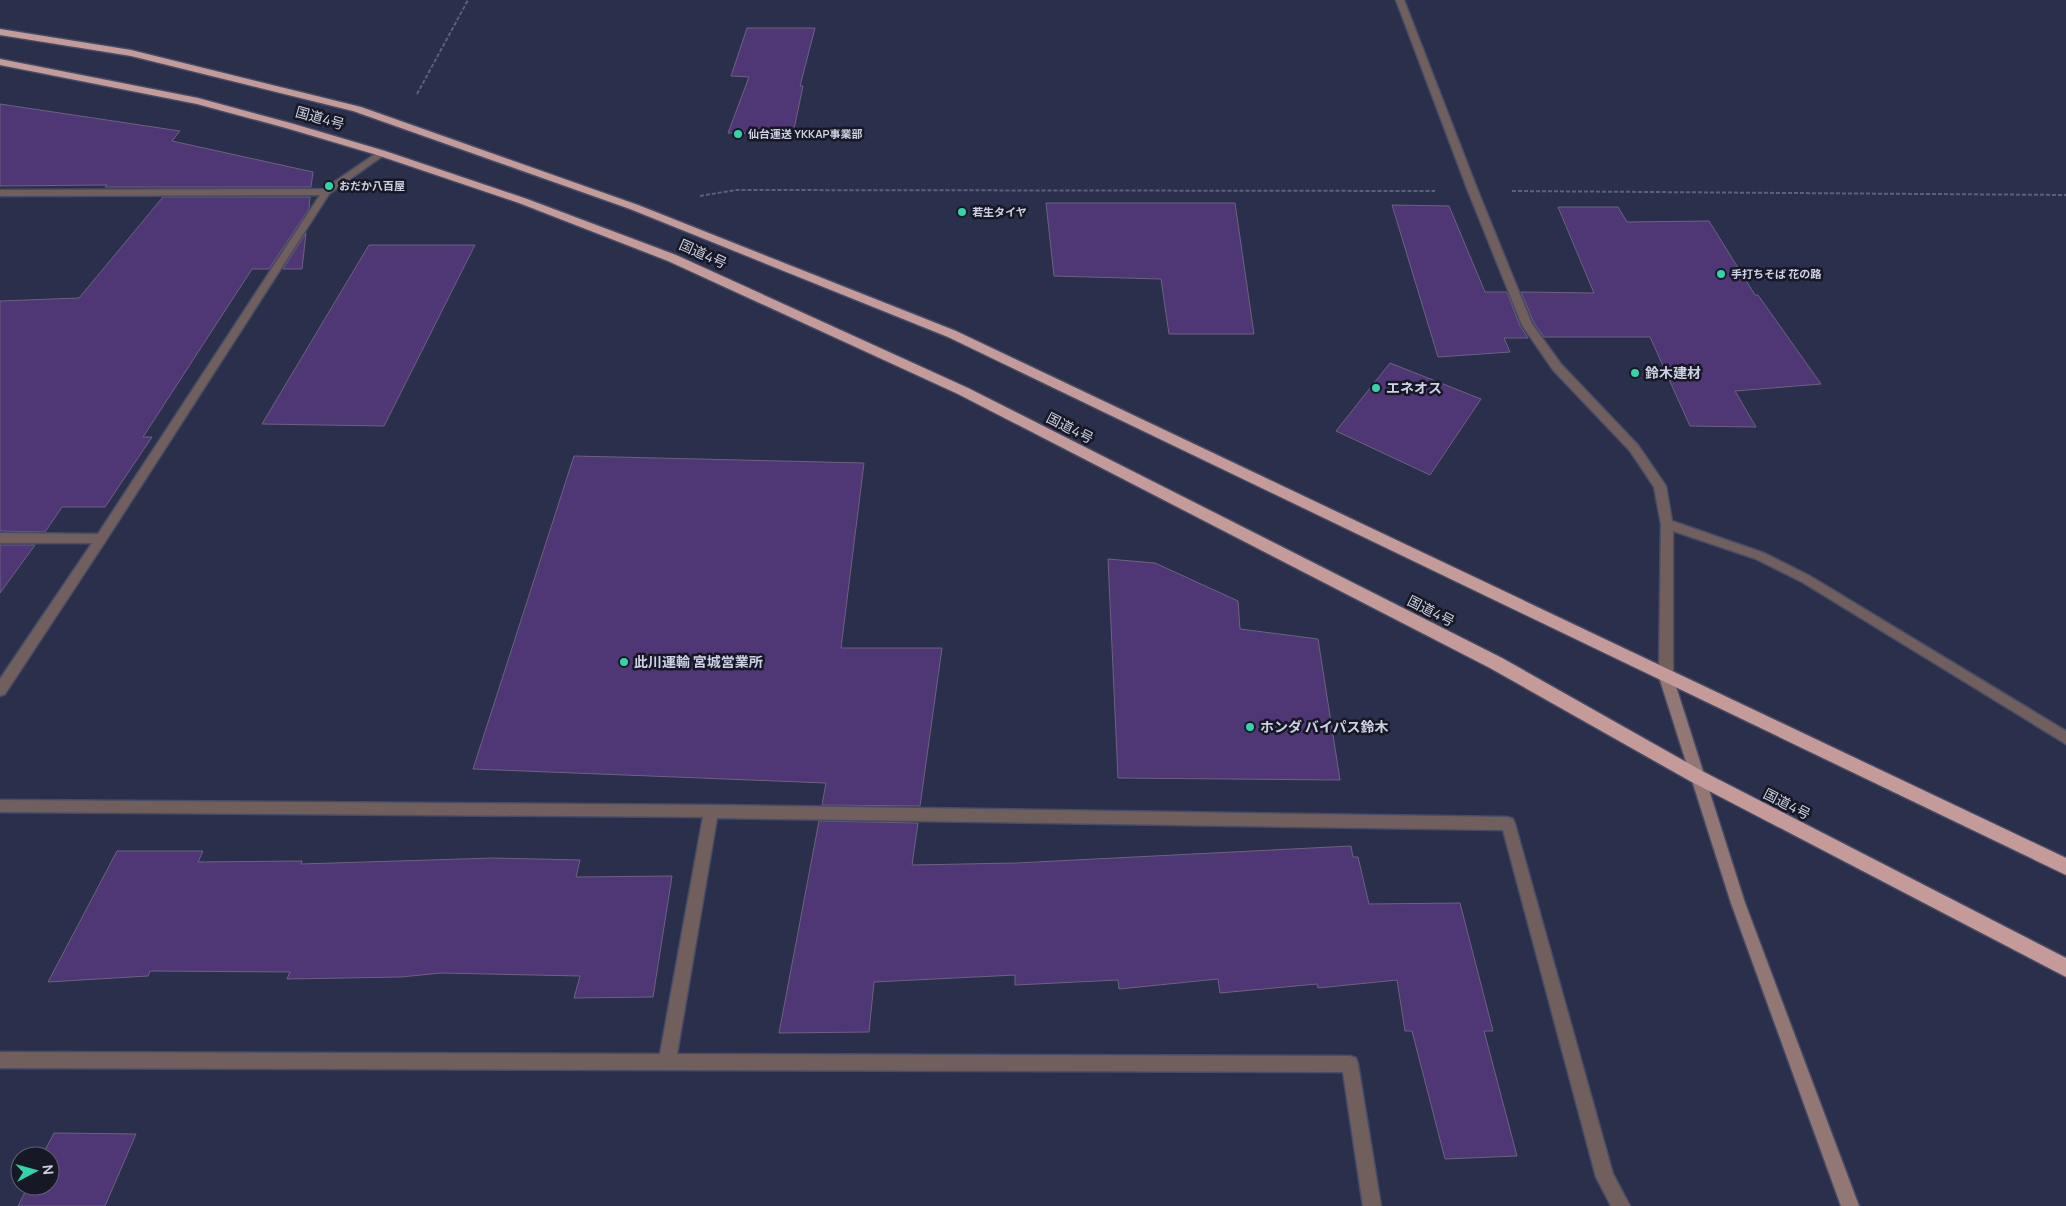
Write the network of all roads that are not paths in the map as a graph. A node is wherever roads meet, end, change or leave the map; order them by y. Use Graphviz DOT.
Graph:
graph roads {
  1 [pos="1400,0"];
  2 [pos="0,32"];
  3 [pos="0,62"];
  4 [pos="381,153"];
  5 [pos="326,192"];
  6 [pos="0,193"];
  7 [pos="1667,524"];
  8 [pos="0,538"];
  9 [pos="101,540"];
  10 [pos="1666,677"];
  11 [pos="0,690"];
  12 [pos="2066,738"];
  13 [pos="1696,776"];
  14 [pos="0,806"];
  15 [pos="711,811"];
  16 [pos="2066,867"];
  17 [pos="2066,968"];
  18 [pos="0,1060"];
  19 [pos="667,1062"];
  20 [pos="1372,1206"];
  21 [pos="1620,1206"];
  22 [pos="1850,1206"];
  1 -- 7 [label="street"];
  2 -- 10 [label="highway, 国道4号"];
  3 -- 4 [label="highway, 国道4号"];
  4 -- 5 [label="street"];
  4 -- 13 [label="highway, 国道4号"];
  5 -- 6 [label="street"];
  5 -- 9 [label="street"];
  7 -- 10 [label="street"];
  7 -- 12 [label="street"];
  8 -- 9 [label="street"];
  9 -- 11 [label="street"];
  10 -- 13 [label="street"];
  10 -- 16 [label="highway, 国道4号"];
  13 -- 17 [label="highway, 国道4号"];
  13 -- 22 [label="street"];
  14 -- 15 [label="street"];
  15 -- 19 [label="street"];
  15 -- 21 [label="street"];
  18 -- 19 [label="street"];
  19 -- 20 [label="street"];
}
